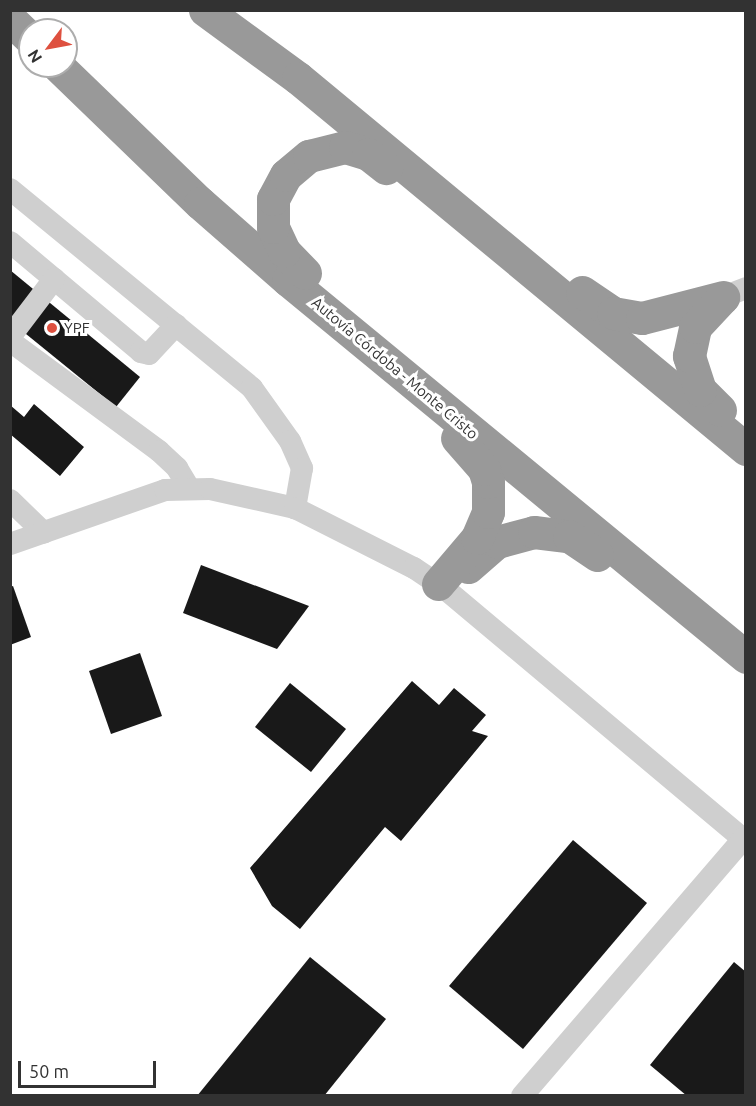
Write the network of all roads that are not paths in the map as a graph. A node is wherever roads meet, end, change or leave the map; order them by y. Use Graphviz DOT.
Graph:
graph roads {
  1 [pos="205,10"];
  2 [pos="70,78"];
  3 [pos="10,189"];
  4 [pos="494,240"];
  5 [pos="10,242"];
  6 [pos="54,279"];
  7 [pos="734,292"];
  8 [pos="176,325"];
  9 [pos="10,339"];
  10 [pos="388,362"];
  11 [pos="746,433"];
  12 [pos="746,449"];
  13 [pos="189,488"];
  14 [pos="10,500"];
  15 [pos="295,508"];
  16 [pos="44,532"];
  17 [pos="10,544"];
  18 [pos="443,588"];
  19 [pos="670,597"];
  20 [pos="746,640"];
  21 [pos="746,657"];
  22 [pos="744,840"];
  23 [pos="522,1095"];
  1 -- 4 [label="highway"];
  2 -- 10 [label="highway, Autovía Córdoba - Monte Cristo"];
  3 -- 8 [label="street"];
  4 -- 7 [label="highway"];
  4 -- 10 [label="highway"];
  4 -- 12 [label="highway"];
  5 -- 6 [label="street"];
  6 -- 8 [label="street"];
  6 -- 9 [label="street"];
  7 -- 11 [label="highway"];
  8 -- 15 [label="street"];
  9 -- 13 [label="street"];
  10 -- 18 [label="highway"];
  10 -- 19 [label="highway, Autovía Córdoba - Monte Cristo"];
  13 -- 15 [label="street"];
  13 -- 16 [label="street"];
  14 -- 16 [label="street"];
  15 -- 18 [label="street"];
  16 -- 17 [label="street"];
  18 -- 19 [label="highway"];
  18 -- 22 [label="street"];
  19 -- 20 [label="highway"];
  19 -- 21 [label="highway, Autovía Córdoba - Monte Cristo"];
  22 -- 23 [label="street"];
}
